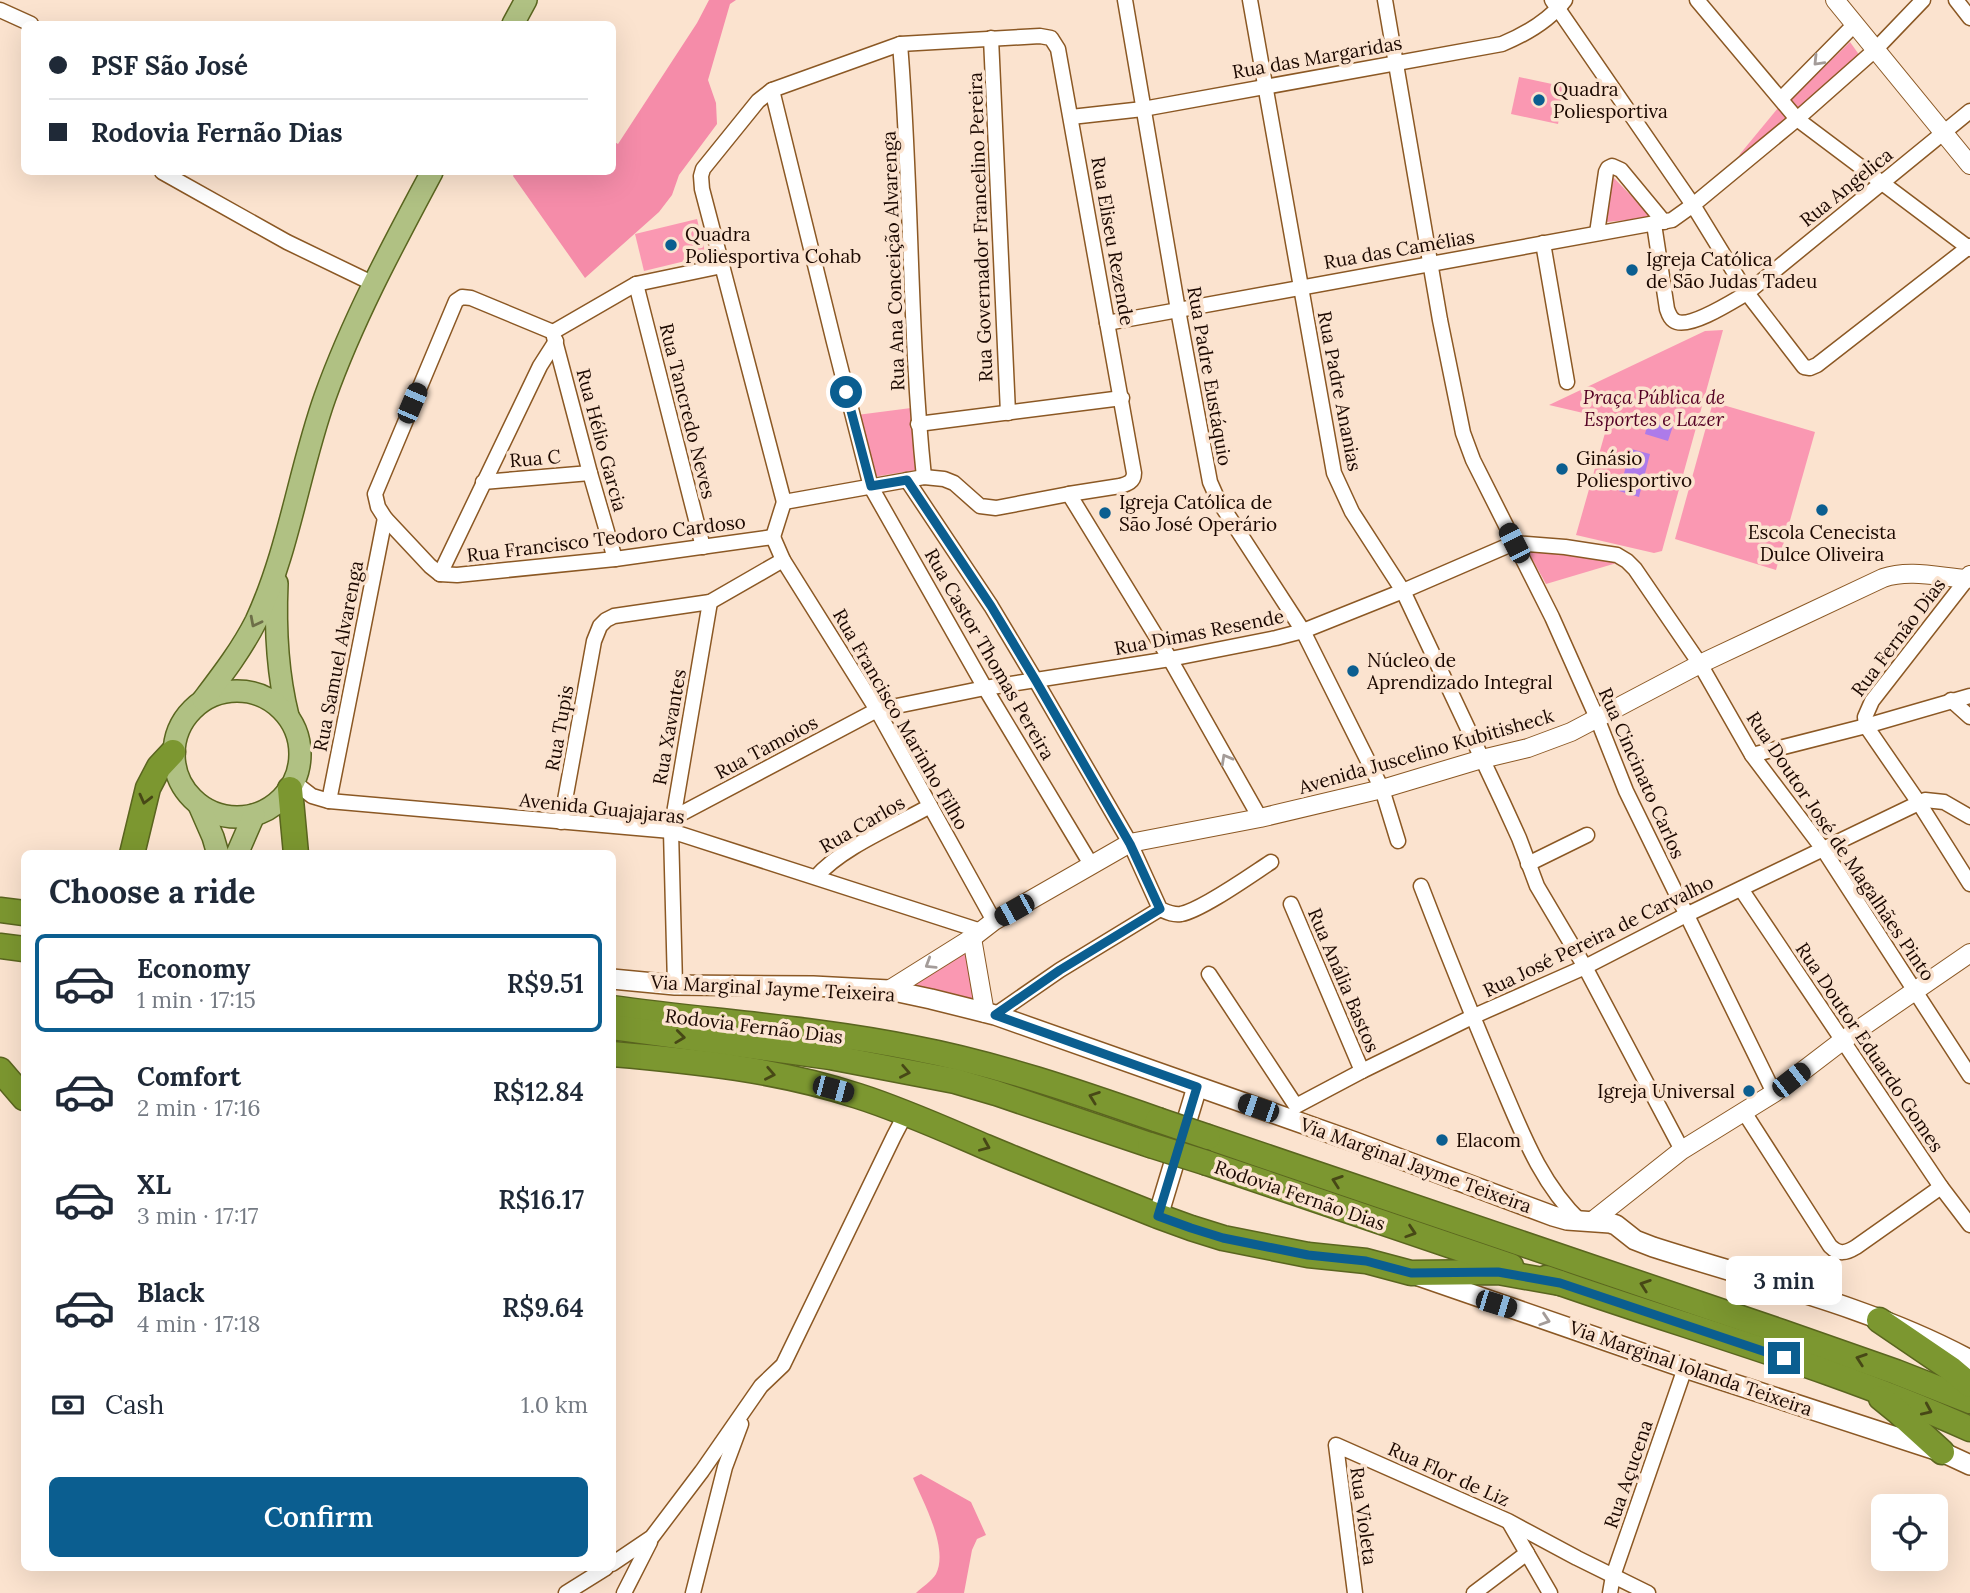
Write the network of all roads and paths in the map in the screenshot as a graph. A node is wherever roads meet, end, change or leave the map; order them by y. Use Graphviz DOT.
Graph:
graph roads {
  1 [pos="526,0"];
  2 [pos="1125,0"];
  3 [pos="1250,0"];
  4 [pos="1385,0"];
  5 [pos="1697,0"];
  6 [pos="1835,0"];
  7 [pos="1923,0"];
  8 [pos="1956,0"];
  9 [pos="1559,3"];
  10 [pos="0,10"];
  11 [pos="1970,18"];
  12 [pos="24,21"];
  13 [pos="515,21"];
  14 [pos="1855,24"];
  15 [pos="991,38"];
  16 [pos="900,44"];
  17 [pos="1875,50"];
  18 [pos="1396,62"];
  19 [pos="1264,86"];
  20 [pos="772,90"];
  21 [pos="1781,99"];
  22 [pos="1143,108"];
  23 [pos="1970,111"];
  24 [pos="1071,117"];
  25 [pos="1797,119"];
  26 [pos="1944,131"];
  27 [pos="1970,164"];
  28 [pos="167,175"];
  29 [pos="430,175"];
  30 [pos="1882,183"];
  31 [pos="1693,205"];
  32 [pos="1659,223"];
  33 [pos="1597,233"];
  34 [pos="1543,243"];
  35 [pos="1970,247"];
  36 [pos="1429,263"];
  37 [pos="722,266"];
  38 [pos="374,284"];
  39 [pos="636,284"];
  40 [pos="1300,287"];
  41 [pos="1747,293"];
  42 [pos="1178,310"];
  43 [pos="1107,323"];
  44 [pos="554,336"];
  45 [pos="1567,382"];
  46 [pos="1122,398"];
  47 [pos="1007,413"];
  48 [pos="918,424"];
  49 [pos="590,473"];
  50 [pos="924,477"];
  51 [pos="907,480"];
  52 [pos="483,482"];
  53 [pos="871,486"];
  54 [pos="1069,494"];
  55 [pos="784,502"];
  56 [pos="385,518"];
  57 [pos="773,537"];
  58 [pos="1514,543"];
  59 [pos="703,547"];
  60 [pos="279,558"];
  61 [pos="615,559"];
  62 [pos="783,560"];
  63 [pos="440,574"];
  64 [pos="1969,578"];
  65 [pos="1403,591"];
  66 [pos="710,602"];
  67 [pos="1303,631"];
  68 [pos="1170,659"];
  69 [pos="1700,664"];
  70 [pos="1036,681"];
  71 [pos="985,688"];
  72 [pos="1970,696"];
  73 [pos="202,700"];
  74 [pos="1951,700"];
  75 [pos="877,710"];
  76 [pos="288,716"];
  77 [pos="1970,717"];
  78 [pos="1597,718"];
  79 [pos="1866,726"];
  80 [pos="173,752"];
  81 [pos="1752,755"];
  82 [pos="1482,759"];
  83 [pos="293,785"];
  84 [pos="1382,789"];
  85 [pos="329,801"];
  86 [pos="1919,803"];
  87 [pos="199,804"];
  88 [pos="930,806"];
  89 [pos="254,815"];
  90 [pos="1970,817"];
  91 [pos="1260,818"];
  92 [pos="561,822"];
  93 [pos="672,825"];
  94 [pos="1587,835"];
  95 [pos="1398,841"];
  96 [pos="1130,844"];
  97 [pos="1823,849"];
  98 [pos="133,850"];
  99 [pos="217,850"];
  100 [pos="239,850"];
  101 [pos="296,850"];
  102 [pos="1271,862"];
  103 [pos="1528,864"];
  104 [pos="1093,866"];
  105 [pos="816,877"];
  106 [pos="1970,884"];
  107 [pos="1421,886"];
  108 [pos="1741,889"];
  109 [pos="1291,904"];
  110 [pos="1160,909"];
  111 [pos="0,910"];
  112 [pos="21,913"];
  113 [pos="1686,915"];
  114 [pos="0,927"];
  115 [pos="21,930"];
  116 [pos="982,930"];
  117 [pos="0,946"];
  118 [pos="21,949"];
  119 [pos="1970,953"];
  120 [pos="1585,967"];
  121 [pos="1209,974"];
  122 [pos="616,979"];
  123 [pos="675,985"];
  124 [pos="889,990"];
  125 [pos="1915,990"];
  126 [pos="616,1008"];
  127 [pos="990,1014"];
  128 [pos="1472,1017"];
  129 [pos="616,1028"];
  130 [pos="1842,1041"];
  131 [pos="616,1049"];
  132 [pos="616,1054"];
  133 [pos="654,1058"];
  134 [pos="0,1070"];
  135 [pos="1362,1071"];
  136 [pos="1970,1076"];
  137 [pos="1197,1087"];
  138 [pos="1774,1093"];
  139 [pos="21,1094"];
  140 [pos="1744,1112"];
  141 [pos="906,1113"];
  142 [pos="1682,1150"];
  143 [pos="1941,1187"];
  144 [pos="1158,1216"];
  145 [pos="1580,1221"];
  146 [pos="1970,1225"];
  147 [pos="1411,1273"];
  148 [pos="1560,1283"];
  149 [pos="1879,1320"];
  150 [pos="1969,1359"];
  151 [pos="1685,1368"];
  152 [pos="1860,1383"];
  153 [pos="1970,1385"];
  154 [pos="1970,1401"];
  155 [pos="746,1410"];
  156 [pos="1970,1429"];
  157 [pos="1336,1445"];
  158 [pos="1941,1452"];
  159 [pos="1970,1465"];
  160 [pos="1508,1521"];
  161 [pos="652,1537"];
  162 [pos="1527,1553"];
  163 [pos="616,1561"];
  164 [pos="601,1571"];
  165 [pos="1613,1576"];
  166 [pos="566,1593"];
  167 [pos="624,1593"];
  168 [pos="693,1593"];
  169 [pos="1355,1593"];
  170 [pos="1475,1593"];
  171 [pos="1550,1593"];
  172 [pos="1610,1593"];
  173 [pos="1648,1593"];
  1 -- 13 [label="main road"];
  2 -- 22 [label="street, Rua Padre Eustáquio"];
  3 -- 19 [label="street, Rua Padre Ananias"];
  4 -- 18 [label="street, Rua Cincinato Carlos"];
  5 -- 21 [label="street"];
  6 -- 14 [label="street"];
  7 -- 17 [label="street, Rua das Camélias"];
  8 -- 11 [label="street"];
  9 -- 18 [label="street, Rua das Margaridas"];
  9 -- 31 [label="street"];
  10 -- 12 [label="street"];
  14 -- 17 [label="street"];
  14 -- 21 [label="street, one-way"];
  15 -- 16 [label="street"];
  15 -- 24 [label="street, Rua Eliseu Rezende"];
  15 -- 47 [label="street, Rua Governador Francelino Pereira"];
  16 -- 20 [label="street"];
  16 -- 48 [label="street, Rua Ana Conceição Alvarenga"];
  17 -- 25 [label="street, Rua das Camélias"];
  17 -- 26 [label="street"];
  18 -- 19 [label="street, Rua das Margaridas"];
  18 -- 36 [label="street, Rua Cincinato Carlos"];
  19 -- 22 [label="street, Rua das Margaridas"];
  19 -- 40 [label="street, Rua Padre Ananias"];
  20 -- 37 [label="street"];
  20 -- 53 [label="street, Rua Castor Thomas Pereira"];
  21 -- 25 [label="street"];
  22 -- 24 [label="street, Rua das Margaridas"];
  22 -- 42 [label="street, Rua Padre Eustáquio"];
  23 -- 26 [label="street, Rua Angelica"];
  24 -- 43 [label="street, Rua Eliseu Rezende"];
  25 -- 30 [label="street"];
  25 -- 31 [label="street, Rua das Camélias"];
  26 -- 27 [label="street"];
  26 -- 30 [label="street, Rua Angelica"];
  28 -- 38 [label="street"];
  29 -- 38 [label="main road"];
  30 -- 35 [label="street"];
  30 -- 41 [label="street, Rua Angelica"];
  31 -- 32 [label="street, Rua das Camélias"];
  31 -- 41 [label="street"];
  32 -- 33 [label="street, Rua das Camélias"];
  32 -- 33 [label="street"];
  32 -- 41 [label="street, Rua Angelica"];
  33 -- 34 [label="street, Rua das Camélias"];
  34 -- 36 [label="street, Rua das Camélias"];
  34 -- 45 [label="street"];
  35 -- 41 [label="street"];
  36 -- 40 [label="street, Rua das Camélias"];
  36 -- 58 [label="street, Rua Cincinato Carlos"];
  37 -- 39 [label="street"];
  37 -- 55 [label="street"];
  38 -- 60 [label="main road"];
  39 -- 44 [label="street"];
  39 -- 59 [label="street, Rua Tancredo Neves"];
  40 -- 42 [label="street, Rua das Camélias"];
  40 -- 65 [label="street, Rua Padre Ananias"];
  42 -- 43 [label="street, Rua das Camélias"];
  42 -- 67 [label="street, Rua Padre Eustáquio"];
  43 -- 46 [label="street, Rua Eliseu Rezende"];
  44 -- 49 [label="street, Rua Hélio Garcia"];
  44 -- 52 [label="street"];
  44 -- 56 [label="street"];
  46 -- 47 [label="street"];
  46 -- 54 [label="street, Rua Eliseu Rezende"];
  47 -- 48 [label="street"];
  48 -- 50 [label="street, Rua Ana Conceição Alvarenga"];
  49 -- 52 [label="street, Rua C"];
  49 -- 61 [label="street, Rua Hélio Garcia"];
  50 -- 51 [label="street"];
  50 -- 54 [label="street"];
  51 -- 53 [label="street"];
  51 -- 70 [label="street"];
  52 -- 63 [label="street"];
  53 -- 55 [label="street"];
  53 -- 71 [label="street, Rua Castor Thomas Pereira"];
  54 -- 68 [label="street"];
  55 -- 57 [label="street, Rua Francisco Teodoro Cardoso"];
  56 -- 63 [label="street, Rua Francisco Teodoro Cardoso"];
  56 -- 85 [label="street, Rua Samuel Alvarenga"];
  57 -- 59 [label="street, Rua Francisco Teodoro Cardoso"];
  57 -- 62 [label="street, Rua Francisco Marinho Filho"];
  58 -- 65 [label="street, Rua Dimas Resende"];
  58 -- 69 [label="street, Rua Doutor José de Magalhães Pinto"];
  58 -- 78 [label="street, Rua Cincinato Carlos"];
  59 -- 61 [label="street, Rua Francisco Teodoro Cardoso"];
  60 -- 73 [label="main road, one-way"];
  60 -- 76 [label="main road"];
  61 -- 63 [label="street, Rua Francisco Teodoro Cardoso"];
  62 -- 66 [label="street"];
  62 -- 75 [label="street, Rua Francisco Marinho Filho"];
  64 -- 69 [label="street, Avenida Juscelino Kubitisheck"];
  64 -- 79 [label="street, Rua Fernão Dias"];
  65 -- 67 [label="street, Rua Dimas Resende"];
  65 -- 82 [label="street, Rua Padre Ananias"];
  66 -- 92 [label="street, Rua Tupis"];
  66 -- 93 [label="street, Rua Xavantes"];
  67 -- 68 [label="street, Rua Dimas Resende"];
  67 -- 84 [label="street, Rua Padre Eustáquio"];
  68 -- 70 [label="street, Rua Dimas Resende"];
  91 -- 68 [label="street, one-way"];
  69 -- 78 [label="street, Avenida Juscelino Kubitisheck"];
  69 -- 81 [label="street, Rua Doutor José de Magalhães Pinto"];
  70 -- 71 [label="street, Rua Dimas Resende"];
  70 -- 96 [label="street"];
  71 -- 75 [label="street, Rua Dimas Resende"];
  71 -- 104 [label="street, Rua Castor Thomas Pereira"];
  72 -- 74 [label="street"];
  73 -- 76 [label="main road"];
  73 -- 80 [label="main road"];
  74 -- 77 [label="street"];
  74 -- 79 [label="street"];
  75 -- 88 [label="street, Rua Francisco Marinho Filho"];
  75 -- 93 [label="street, Rua Tamoios"];
  76 -- 83 [label="main road"];
  78 -- 82 [label="street, Avenida Juscelino Kubitisheck"];
  78 -- 113 [label="street, Rua Cincinato Carlos"];
  79 -- 81 [label="street"];
  79 -- 86 [label="street"];
  80 -- 87 [label="main road"];
  80 -- 98 [label="highway, one-way"];
  81 -- 97 [label="street, Rua Doutor José de Magalhães Pinto"];
  82 -- 84 [label="street, Avenida Juscelino Kubitisheck"];
  82 -- 103 [label="street, Rua Padre Ananias"];
  83 -- 85 [label="street, Avenida Guajajaras"];
  83 -- 89 [label="main road"];
  83 -- 101 [label="highway"];
  84 -- 91 [label="street, Avenida Juscelino Kubitisheck"];
  84 -- 95 [label="street, Rua Padre Eustáquio"];
  85 -- 92 [label="street, Avenida Guajajaras"];
  86 -- 90 [label="street"];
  86 -- 97 [label="street, Rua José Pereira de Carvalho"];
  86 -- 106 [label="street"];
  87 -- 89 [label="main road"];
  87 -- 99 [label="main road"];
  88 -- 105 [label="street, Rua Carlos"];
  88 -- 116 [label="street, Rua Francisco Marinho Filho"];
  89 -- 100 [label="main road"];
  91 -- 96 [label="street, Avenida Juscelino Kubitisheck"];
  92 -- 93 [label="street, Avenida Guajajaras"];
  93 -- 105 [label="street, Avenida Guajajaras"];
  93 -- 123 [label="street, Rua Xavantes"];
  94 -- 103 [label="street"];
  96 -- 104 [label="street, Avenida Juscelino Kubitisheck"];
  96 -- 110 [label="street"];
  97 -- 108 [label="street, Rua José Pereira de Carvalho"];
  97 -- 125 [label="street, Rua Doutor José de Magalhães Pinto"];
  102 -- 110 [label="street"];
  103 -- 120 [label="street, Rua Padre Ananias"];
  104 -- 116 [label="street, Avenida Juscelino Kubitisheck"];
  105 -- 116 [label="street, Avenida Guajajaras"];
  107 -- 128 [label="street"];
  108 -- 113 [label="street, Rua José Pereira de Carvalho"];
  108 -- 130 [label="street, Rua Doutor Eduardo Gomes"];
  109 -- 135 [label="street, Rua Anália Bastos"];
  110 -- 127 [label="street"];
  111 -- 112 [label="highway"];
  113 -- 120 [label="street, Rua José Pereira de Carvalho"];
  113 -- 138 [label="street, Rua Cincinato Carlos"];
  114 -- 115 [label="highway"];
  116 -- 124 [label="street, Avenida Juscelino Kubitisheck, one-way"];
  116 -- 127 [label="street"];
  117 -- 118 [label="highway"];
  119 -- 125 [label="street"];
  120 -- 128 [label="street, Rua José Pereira de Carvalho"];
  120 -- 142 [label="street, Rua Padre Ananias"];
  121 -- 135 [label="street, Rua José Pereira de Carvalho"];
  122 -- 123 [label="main road, Via Marginal Jayme Teixeira"];
  123 -- 124 [label="main road, Via Marginal Jayme Teixeira"];
  124 -- 127 [label="main road, Via Marginal Jayme Teixeira"];
  125 -- 130 [label="street"];
  125 -- 136 [label="street, Rua Doutor José de Magalhães Pinto"];
  154 -- 126 [label="highway, Rodovia Fernão Dias, one-way, bridge"];
  127 -- 137 [label="main road, Via Marginal Jayme Teixeira"];
  128 -- 135 [label="street, Rua José Pereira de Carvalho"];
  128 -- 145 [label="street"];
  129 -- 148 [label="highway, Rodovia Fernão Dias, one-way, bridge"];
  130 -- 138 [label="street"];
  130 -- 143 [label="street, Rua Doutor Eduardo Gomes"];
  131 -- 133 [label="highway"];
  132 -- 133 [label="highway"];
  133 -- 141 [label="highway, one-way"];
  134 -- 139 [label="highway"];
  137 -- 144 [label="main road"];
  137 -- 145 [label="main road, Via Marginal Jayme Teixeira"];
  138 -- 140 [label="street"];
  140 -- 142 [label="street"];
  140 -- 143 [label="street"];
  141 -- 144 [label="highway, one-way"];
  141 -- 155 [label="street"];
  142 -- 145 [label="street"];
  143 -- 146 [label="street, Rua Doutor Eduardo Gomes"];
  144 -- 147 [label="highway"];
  145 -- 149 [label="main road, Via Marginal Jayme Teixeira"];
  147 -- 148 [label="highway"];
  147 -- 151 [label="main road, Via Marginal Iolanda Teixeira, one-way"];
  148 -- 152 [label="highway, Rodovia Fernão Dias"];
  149 -- 150 [label="main road, Via Marginal Jayme Teixeira"];
  149 -- 153 [label="highway"];
  151 -- 158 [label="main road, Via Marginal Iolanda Teixeira"];
  151 -- 165 [label="street, Rua Açucena"];
  152 -- 156 [label="highway, Rodovia Fernão Dias, one-way"];
  152 -- 158 [label="highway"];
  155 -- 161 [label="street"];
  155 -- 168 [label="street"];
  157 -- 160 [label="street, Rua Flor de Liz"];
  157 -- 169 [label="street, Rua Violeta"];
  158 -- 159 [label="main road, Via Marginal Iolanda Teixeira"];
  160 -- 162 [label="street, Rua Flor de Liz"];
  160 -- 165 [label="street"];
  161 -- 163 [label="street"];
  161 -- 167 [label="street"];
  162 -- 170 [label="street"];
  162 -- 171 [label="street, Rua Flor de Liz"];
  164 -- 166 [label="street"];
  165 -- 172 [label="street, Rua Açucena"];
  165 -- 173 [label="street"];
}
